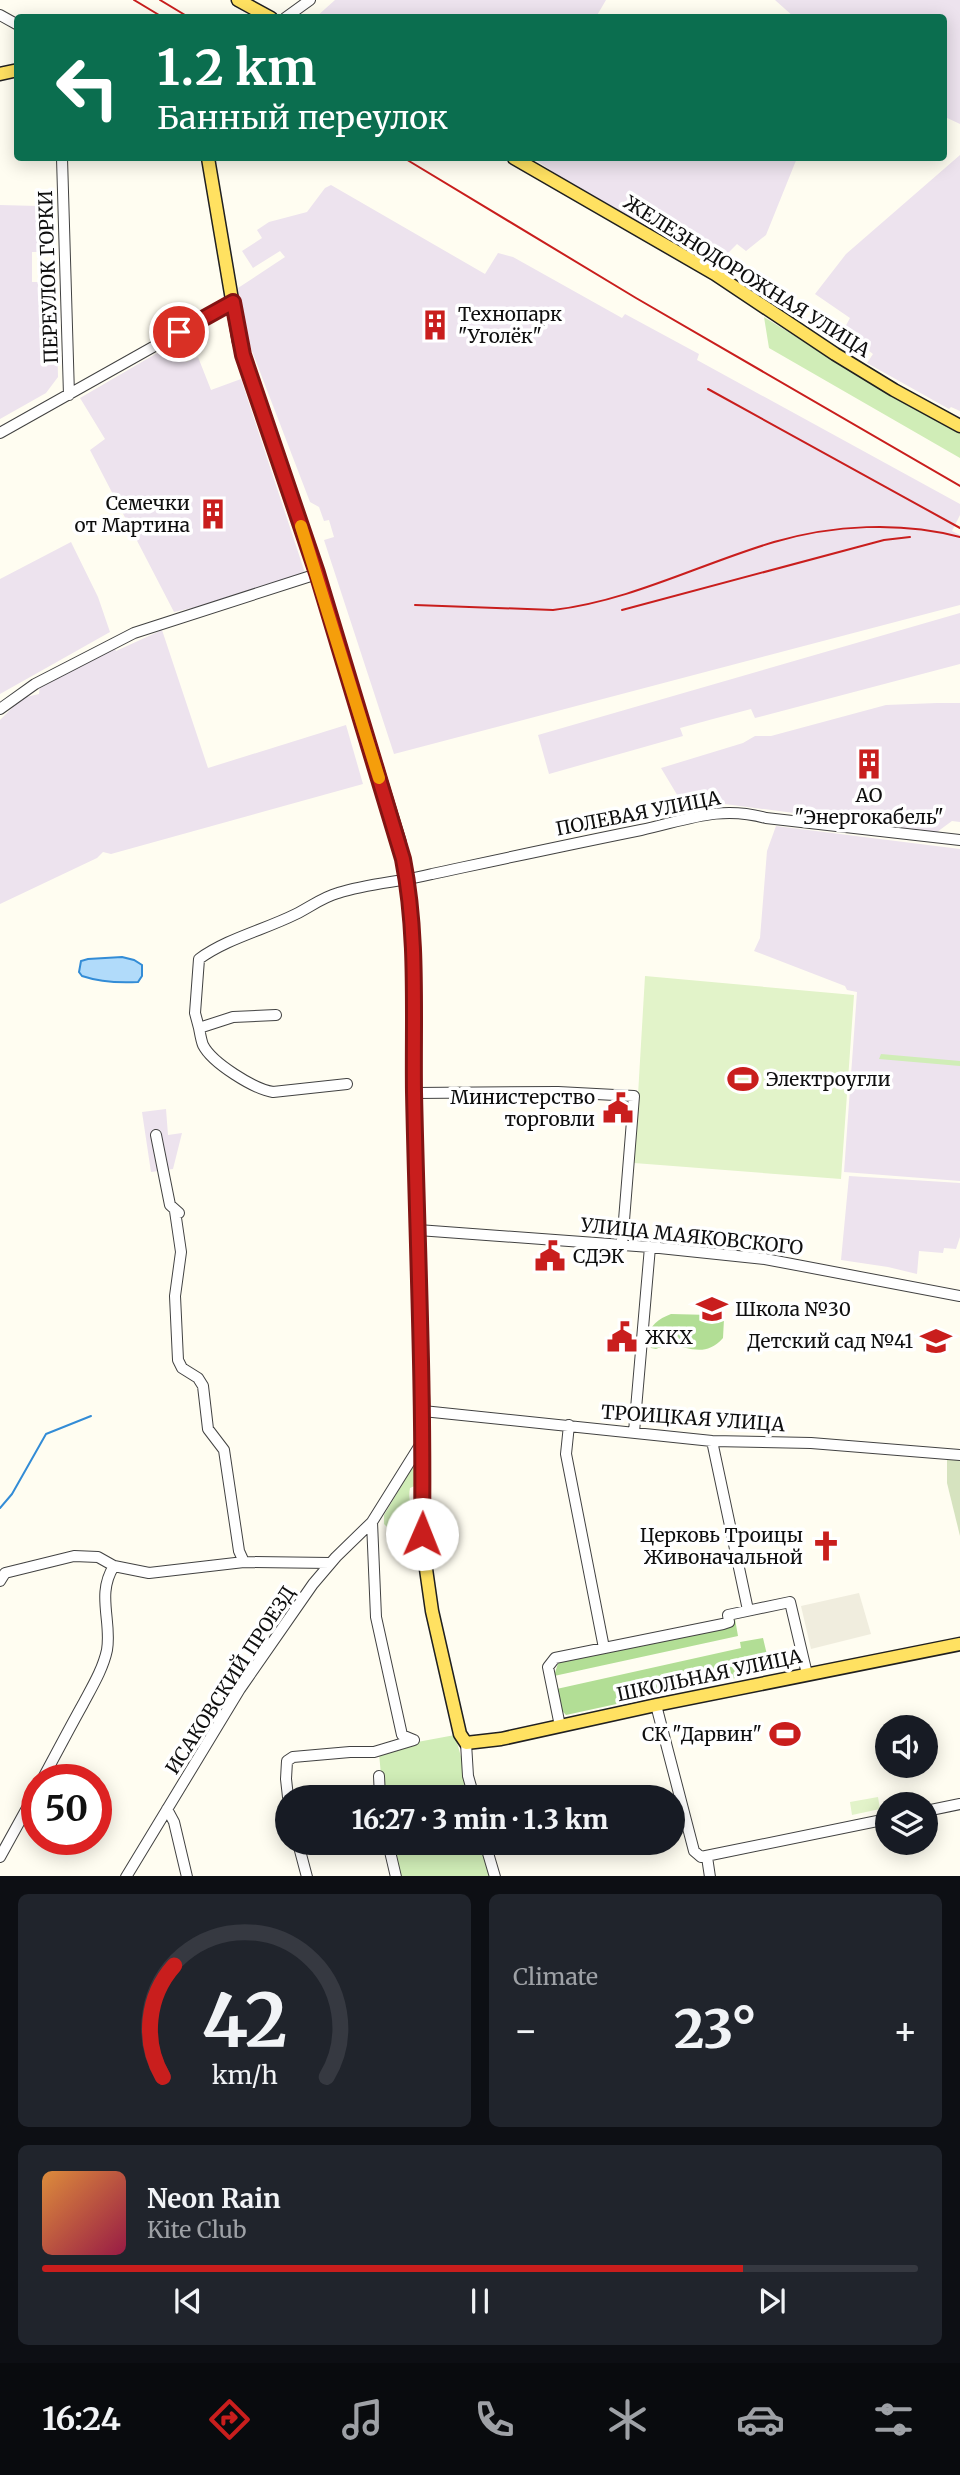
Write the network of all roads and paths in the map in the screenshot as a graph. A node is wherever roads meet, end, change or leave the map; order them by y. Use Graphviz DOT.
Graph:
graph roads {
  1 [pos="238,0"];
  2 [pos="310,0"];
  3 [pos="264,14"];
  4 [pos="291,14"];
  5 [pos="62,161"];
  6 [pos="209,161"];
  7 [pos="519,161"];
  8 [pos="233,302"];
  9 [pos="69,394"];
  10 [pos="960,426"];
  11 [pos="0,433"];
  12 [pos="317,573"];
  13 [pos="0,709"];
  14 [pos="960,840"];
  15 [pos="407,880"];
  16 [pos="276,1015"];
  17 [pos="198,1028"];
  18 [pos="347,1084"];
  19 [pos="414,1093"];
  20 [pos="156,1135"];
  21 [pos="418,1230"];
  22 [pos="622,1245"];
  23 [pos="650,1247"];
  24 [pos="960,1296"];
  25 [pos="423,1411"];
  26 [pos="569,1425"];
  27 [pos="634,1432"];
  28 [pos="712,1441"];
  29 [pos="422,1442"];
  30 [pos="960,1455"];
  31 [pos="372,1522"];
  32 [pos="244,1562"];
  33 [pos="330,1563"];
  34 [pos="114,1566"];
  35 [pos="0,1581"];
  36 [pos="748,1610"];
  37 [pos="960,1644"];
  38 [pos="604,1648"];
  39 [pos="807,1674"];
  40 [pos="656,1705"];
  41 [pos="560,1727"];
  42 [pos="466,1743"];
  43 [pos="51,1764"];
  44 [pos="379,1776"];
  45 [pos="287,1785"];
  46 [pos="379,1785"];
  47 [pos="471,1785"];
  48 [pos="960,1804"];
  49 [pos="938,1809"];
  50 [pos="167,1810"];
  51 [pos="21,1819"];
  52 [pos="875,1821"];
  53 [pos="301,1855"];
  54 [pos="391,1855"];
  55 [pos="489,1855"];
  56 [pos="0,1857"];
  57 [pos="704,1857"];
  58 [pos="126,1876"];
  59 [pos="187,1876"];
  60 [pos="307,1876"];
  61 [pos="396,1876"];
  62 [pos="495,1876"];
  63 [pos="710,1876"];
  1 -- 3 [label="main road"];
  2 -- 4 [label="street"];
  5 -- 9 [label="street, ПЕРЕУЛОК ГОРКИ"];
  6 -- 8 [label="main road"];
  7 -- 10 [label="main road, ЖЕЛЕЗНОДОРОЖНАЯ УЛИЦА"];
  8 -- 9 [label="street"];
  8 -- 12 [label="main road"];
  9 -- 11 [label="street"];
  12 -- 13 [label="street"];
  12 -- 15 [label="main road"];
  14 -- 15 [label="street, ПОЛЕВАЯ УЛИЦА"];
  15 -- 17 [label="street, ПОЛЕВАЯ УЛИЦА"];
  15 -- 19 [label="main road"];
  16 -- 17 [label="street"];
  17 -- 18 [label="street"];
  19 -- 21 [label="main road"];
  19 -- 22 [label="street"];
  20 -- 32 [label="street"];
  21 -- 22 [label="street, УЛИЦА МАЯКОВСКОГО"];
  21 -- 25 [label="main road"];
  22 -- 23 [label="street, УЛИЦА МАЯКОВСКОГО"];
  23 -- 24 [label="street, УЛИЦА МАЯКОВСКОГО"];
  23 -- 27 [label="street"];
  25 -- 26 [label="street, ТРОИЦКАЯ УЛИЦА"];
  25 -- 29 [label="main road"];
  26 -- 27 [label="street, ТРОИЦКАЯ УЛИЦА"];
  26 -- 38 [label="street"];
  27 -- 28 [label="street, ТРОИЦКАЯ УЛИЦА"];
  28 -- 30 [label="street, ТРОИЦКАЯ УЛИЦА"];
  28 -- 36 [label="street"];
  29 -- 31 [label="street, ИСАКОВСКИЙ ПРОЕЗД"];
  29 -- 42 [label="main road"];
  31 -- 33 [label="street, ИСАКОВСКИЙ ПРОЕЗД"];
  31 -- 45 [label="street"];
  32 -- 33 [label="street"];
  32 -- 34 [label="street"];
  33 -- 50 [label="street, ИСАКОВСКИЙ ПРОЕЗД"];
  34 -- 35 [label="street"];
  34 -- 43 [label="street"];
  36 -- 38 [label="street"];
  36 -- 39 [label="street"];
  37 -- 39 [label="main road, ШКОЛЬНАЯ УЛИЦА"];
  38 -- 41 [label="street"];
  39 -- 40 [label="main road, ШКОЛЬНАЯ УЛИЦА"];
  40 -- 41 [label="main road, ШКОЛЬНАЯ УЛИЦА"];
  40 -- 57 [label="street"];
  41 -- 42 [label="main road, ШКОЛЬНАЯ УЛИЦА"];
  42 -- 47 [label="street"];
  44 -- 46 [label="street"];
  48 -- 49 [label="street"];
  50 -- 58 [label="street, ИСАКОВСКИЙ ПРОЕЗД"];
  50 -- 59 [label="street"];
  51 -- 56 [label="street"];
  52 -- 57 [label="street"];
  53 -- 60 [label="street"];
  54 -- 61 [label="street"];
  55 -- 62 [label="street"];
  57 -- 63 [label="street"];
}
